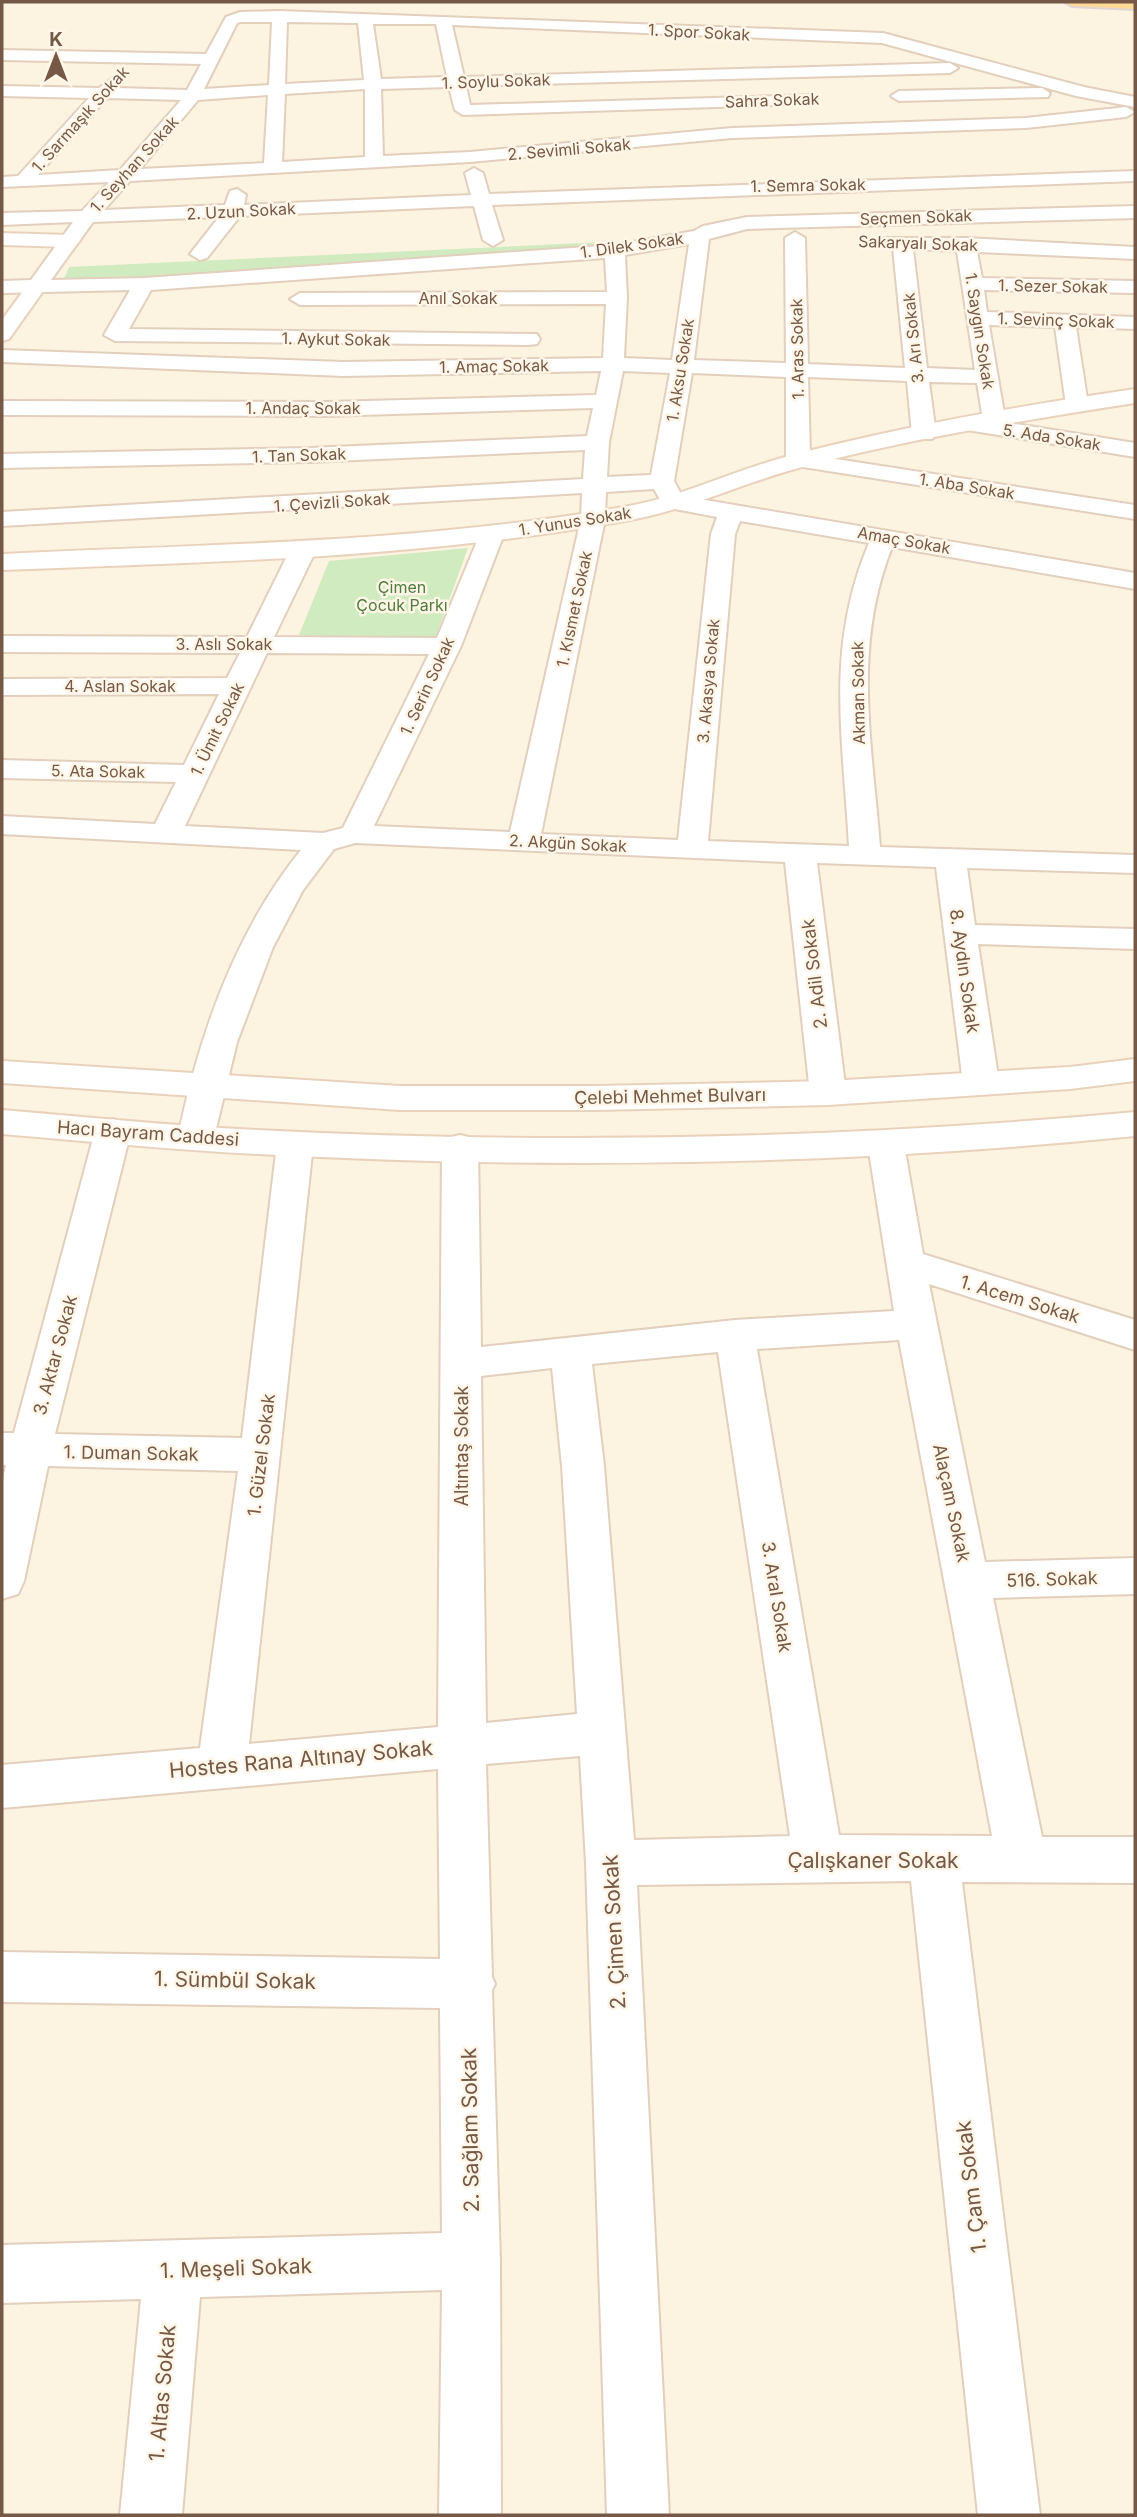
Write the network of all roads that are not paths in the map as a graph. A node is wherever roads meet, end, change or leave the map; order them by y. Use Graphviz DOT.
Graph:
graph roads {
  1 [pos="1072,2"];
  2 [pos="1135,5"];
  3 [pos="255,16"];
  4 [pos="280,16"];
  5 [pos="365,18"];
  6 [pos="443,20"];
  7 [pos="529,23"];
  8 [pos="706,43"];
  9 [pos="799,43"];
  10 [pos="536,46"];
  11 [pos="2,55"];
  12 [pos="48,56"];
  13 [pos="136,57"];
  14 [pos="211,59"];
  15 [pos="990,67"];
  16 [pos="813,73"];
  17 [pos="718,74"];
  18 [pos="457,82"];
  19 [pos="373,84"];
  20 [pos="277,90"];
  21 [pos="1082,92"];
  22 [pos="103,94"];
  23 [pos="193,94"];
  24 [pos="5,95"];
  25 [pos="884,97"];
  26 [pos="831,98"];
  27 [pos="1135,102"];
  28 [pos="671,104"];
  29 [pos="580,106"];
  30 [pos="463,110"];
  31 [pos="1135,110"];
  32 [pos="1114,114"];
  33 [pos="1026,123"];
  34 [pos="931,126"];
  35 [pos="1128,127"];
  36 [pos="830,128"];
  37 [pos="732,133"];
  38 [pos="1043,141"];
  39 [pos="684,145"];
  40 [pos="594,148"];
  41 [pos="470,157"];
  42 [pos="1059,159"];
  43 [pos="374,162"];
  44 [pos="273,166"];
  45 [pos="242,168"];
  46 [pos="122,176"];
  47 [pos="1135,176"];
  48 [pos="1076,177"];
  49 [pos="24,180"];
  50 [pos="975,180"];
  51 [pos="2,182"];
  52 [pos="696,182"];
  53 [pos="872,184"];
  54 [pos="770,186"];
  55 [pos="481,198"];
  56 [pos="233,212"];
  57 [pos="1135,212"];
  58 [pos="1002,214"];
  59 [pos="87,217"];
  60 [pos="2,219"];
  61 [pos="705,233"];
  62 [pos="795,238"];
  63 [pos="2,239"];
  64 [pos="835,240"];
  65 [pos="70,241"];
  66 [pos="862,241"];
  67 [pos="902,242"];
  68 [pos="966,244"];
  69 [pos="615,251"];
  70 [pos="228,252"];
  71 [pos="1135,253"];
  72 [pos="80,260"];
  73 [pos="54,262"];
  74 [pos="144,284"];
  75 [pos="972,284"];
  76 [pos="2,287"];
  77 [pos="36,287"];
  78 [pos="1135,287"];
  79 [pos="617,298"];
  80 [pos="300,299"];
  81 [pos="977,318"];
  82 [pos="1065,321"];
  83 [pos="1135,323"];
  84 [pos="2,335"];
  85 [pos="547,339"];
  86 [pos="587,339"];
  87 [pos="614,351"];
  88 [pos="2,356"];
  89 [pos="682,366"];
  90 [pos="342,369"];
  91 [pos="797,370"];
  92 [pos="917,375"];
  93 [pos="987,377"];
  94 [pos="1135,396"];
  95 [pos="604,401"];
  96 [pos="1077,405"];
  97 [pos="2,408"];
  98 [pos="327,409"];
  99 [pos="994,419"];
  100 [pos="969,424"];
  101 [pos="924,435"];
  102 [pos="597,442"];
  103 [pos="1135,450"];
  104 [pos="310,455"];
  105 [pos="798,460"];
  106 [pos="2,461"];
  107 [pos="593,484"];
  108 [pos="667,492"];
  109 [pos="292,505"];
  110 [pos="1135,512"];
  111 [pos="731,513"];
  112 [pos="2,519"];
  113 [pos="593,519"];
  114 [pos="492,534"];
  115 [pos="884,537"];
  116 [pos="305,546"];
  117 [pos="2,562"];
  118 [pos="1135,581"];
  119 [pos="258,643"];
  120 [pos="2,644"];
  121 [pos="447,646"];
  122 [pos="238,685"];
  123 [pos="2,688"];
  124 [pos="2,769"];
  125 [pos="195,774"];
  126 [pos="2,825"];
  127 [pos="355,834"];
  128 [pos="165,835"];
  129 [pos="524,840"];
  130 [pos="323,842"];
  131 [pos="692,850"];
  132 [pos="800,853"];
  133 [pos="865,855"];
  134 [pos="950,858"];
  135 [pos="1135,864"];
  136 [pos="960,933"];
  137 [pos="1135,939"];
  138 [pos="1135,1070"];
  139 [pos="2,1072"];
  140 [pos="981,1083"];
  141 [pos="205,1087"];
  142 [pos="828,1093"];
  143 [pos="2,1122"];
  144 [pos="1135,1124"];
  145 [pos="113,1131"];
  146 [pos="196,1137"];
  147 [pos="295,1144"];
  148 [pos="886,1145"];
  149 [pos="460,1147"];
  150 [pos="905,1262"];
  151 [pos="916,1324"];
  152 [pos="735,1335"];
  153 [pos="1135,1335"];
  154 [pos="570,1350"];
  155 [pos="461,1364"];
  156 [pos="16,1450"];
  157 [pos="261,1455"];
  158 [pos="1135,1576"];
  159 [pos="2,1581"];
  160 [pos="968,1581"];
  161 [pos="601,1733"];
  162 [pos="462,1744"];
  163 [pos="222,1766"];
  164 [pos="2,1787"];
  165 [pos="818,1858"];
  166 [pos="933,1859"];
  167 [pos="1135,1860"];
  168 [pos="1022,1861"];
  169 [pos="611,1863"];
  170 [pos="2,1977"];
  171 [pos="468,1984"];
  172 [pos="471,2261"];
  173 [pos="173,2270"];
  174 [pos="2,2274"];
  175 [pos="150,2515"];
  176 [pos="470,2515"];
  177 [pos="638,2515"];
  178 [pos="1009,2515"];
  1 -- 2 [label="main road"];
  3 -- 4 [label="street, 1. Spor Sokak"];
  3 -- 14 [label="street, 1. Seyhan Sokak"];
  4 -- 5 [label="street, 1. Spor Sokak"];
  4 -- 20 [label="street"];
  5 -- 6 [label="street, 1. Spor Sokak"];
  5 -- 19 [label="street"];
  6 -- 7 [label="street, 1. Spor Sokak"];
  6 -- 18 [label="street"];
  7 -- 8 [label="street, 1. Spor Sokak"];
  7 -- 10 [label="street"];
  8 -- 9 [label="street, 1. Spor Sokak"];
  8 -- 17 [label="street"];
  9 -- 15 [label="street, 1. Spor Sokak"];
  9 -- 16 [label="street"];
  11 -- 12 [label="street"];
  12 -- 13 [label="street"];
  12 -- 24 [label="street"];
  13 -- 14 [label="street"];
  13 -- 22 [label="street, 1. Sarmaşık Sokak"];
  14 -- 23 [label="street, 1. Seyhan Sokak"];
  15 -- 16 [label="street, 1. Soylu Sokak"];
  15 -- 21 [label="street"];
  16 -- 17 [label="street, 1. Soylu Sokak"];
  17 -- 18 [label="street, 1. Soylu Sokak"];
  18 -- 19 [label="street, 1. Soylu Sokak"];
  18 -- 30 [label="street"];
  19 -- 20 [label="street, 1. Soylu Sokak"];
  19 -- 43 [label="street"];
  20 -- 23 [label="street, 1. Soylu Sokak"];
  20 -- 44 [label="street"];
  21 -- 25 [label="street"];
  21 -- 27 [label="street"];
  21 -- 32 [label="street"];
  22 -- 23 [label="street, 1. Soylu Sokak"];
  22 -- 24 [label="street, 1. Soylu Sokak"];
  22 -- 49 [label="street, 1. Sarmaşık Sokak"];
  23 -- 46 [label="street, 1. Seyhan Sokak"];
  26 -- 28 [label="street, Sahra Sokak"];
  28 -- 29 [label="street, Sahra Sokak"];
  28 -- 39 [label="street"];
  29 -- 30 [label="street, Sahra Sokak"];
  29 -- 40 [label="street"];
  30 -- 41 [label="street"];
  31 -- 32 [label="street, 2. Sevimli Sokak"];
  32 -- 33 [label="street, 2. Sevimli Sokak"];
  32 -- 35 [label="street"];
  33 -- 34 [label="street, 2. Sevimli Sokak"];
  33 -- 38 [label="street"];
  34 -- 36 [label="street, 2. Sevimli Sokak"];
  34 -- 50 [label="street"];
  36 -- 37 [label="street, 2. Sevimli Sokak"];
  36 -- 53 [label="street"];
  37 -- 39 [label="street, 2. Sevimli Sokak"];
  37 -- 54 [label="street"];
  39 -- 40 [label="street, 2. Sevimli Sokak"];
  40 -- 41 [label="street, 2. Sevimli Sokak"];
  41 -- 43 [label="street, 2. Sevimli Sokak"];
  41 -- 55 [label="street"];
  42 -- 48 [label="street"];
  43 -- 44 [label="street, 2. Sevimli Sokak"];
  44 -- 45 [label="street, 2. Sevimli Sokak"];
  45 -- 46 [label="street, 2. Sevimli Sokak"];
  45 -- 56 [label="street"];
  46 -- 49 [label="street, 2. Sevimli Sokak"];
  46 -- 59 [label="street, 1. Seyhan Sokak"];
  47 -- 48 [label="street, 1. Semra Sokak"];
  48 -- 50 [label="street, 1. Semra Sokak"];
  49 -- 51 [label="street, 2. Sevimli Sokak"];
  50 -- 53 [label="street, 1. Semra Sokak"];
  50 -- 58 [label="street"];
  52 -- 54 [label="street, 1. Semra Sokak"];
  52 -- 55 [label="street, 1. Semra Sokak"];
  52 -- 61 [label="street"];
  53 -- 54 [label="street, 1. Semra Sokak"];
  55 -- 56 [label="street, 2. Uzun Sokak"];
  55 -- 61 [label="street, 1. Dilek Sokak"];
  56 -- 59 [label="street, 2. Uzun Sokak"];
  56 -- 70 [label="street"];
  57 -- 58 [label="street, Seçmen Sokak"];
  58 -- 61 [label="street, Seçmen Sokak"];
  59 -- 60 [label="street, 2. Uzun Sokak"];
  59 -- 65 [label="street, 1. Seyhan Sokak"];
  61 -- 62 [label="street, Sakaryalı Sokak"];
  61 -- 69 [label="street, 1. Dilek Sokak"];
  61 -- 89 [label="street, 1. Aksu Sokak"];
  62 -- 64 [label="street, Sakaryalı Sokak"];
  62 -- 91 [label="street, 1. Aras Sokak"];
  63 -- 65 [label="street"];
  65 -- 73 [label="street, 1. Seyhan Sokak"];
  66 -- 67 [label="street, Sakaryalı Sokak"];
  67 -- 68 [label="street, Sakaryalı Sokak"];
  67 -- 92 [label="street, 3. Arı Sokak"];
  68 -- 71 [label="street, Sakaryalı Sokak"];
  68 -- 75 [label="street, 1. Saygın Sokak"];
  69 -- 74 [label="street, 1. Dilek Sokak"];
  69 -- 79 [label="street, 1. Kısmet Sokak"];
  72 -- 73 [label="street"];
  73 -- 77 [label="street, 1. Seyhan Sokak"];
  74 -- 77 [label="street, 1. Dilek Sokak"];
  74 -- 85 [label="street, 1. Aykut Sokak"];
  75 -- 78 [label="street, 1. Sezer Sokak"];
  75 -- 81 [label="street, 1. Saygın Sokak"];
  76 -- 77 [label="street, 1. Dilek Sokak"];
  77 -- 84 [label="street, 1. Seyhan Sokak"];
  79 -- 80 [label="street, Anıl Sokak"];
  79 -- 87 [label="street, 1. Kısmet Sokak"];
  81 -- 82 [label="street, 1. Sevinç Sokak"];
  81 -- 93 [label="street, 1. Saygın Sokak"];
  82 -- 83 [label="street, 1. Sevinç Sokak"];
  82 -- 96 [label="street"];
  86 -- 87 [label="street"];
  87 -- 89 [label="street, 1. Amaç Sokak"];
  87 -- 90 [label="street, 1. Amaç Sokak"];
  87 -- 95 [label="street, 1. Kısmet Sokak"];
  88 -- 90 [label="street, 1. Amaç Sokak"];
  89 -- 91 [label="street, 1. Amaç Sokak"];
  89 -- 108 [label="street, 1. Aksu Sokak"];
  90 -- 98 [label="street"];
  91 -- 92 [label="street, 1. Amaç Sokak"];
  91 -- 105 [label="street, 1. Aras Sokak"];
  92 -- 93 [label="street, 1. Amaç Sokak"];
  92 -- 101 [label="street, 3. Arı Sokak"];
  93 -- 99 [label="street, 1. Saygın Sokak"];
  94 -- 96 [label="street, 1. Yunus Sokak"];
  95 -- 98 [label="street, 1. Andaç Sokak"];
  95 -- 102 [label="street, 1. Kısmet Sokak"];
  96 -- 99 [label="street, 1. Yunus Sokak"];
  97 -- 98 [label="street, 1. Andaç Sokak"];
  98 -- 104 [label="street"];
  99 -- 100 [label="street, 1. Yunus Sokak"];
  100 -- 101 [label="street, 1. Yunus Sokak"];
  100 -- 103 [label="street, 5. Ada Sokak"];
  101 -- 105 [label="street, 1. Yunus Sokak"];
  102 -- 104 [label="street, 1. Tan Sokak"];
  102 -- 107 [label="street, 1. Kısmet Sokak"];
  104 -- 106 [label="street, 1. Tan Sokak"];
  104 -- 109 [label="street"];
  105 -- 108 [label="street, 1. Yunus Sokak"];
  105 -- 110 [label="street, 1. Aba Sokak"];
  107 -- 108 [label="street, 1. Çevizli Sokak"];
  107 -- 109 [label="street, 1. Çevizli Sokak"];
  107 -- 113 [label="street, 1. Kısmet Sokak"];
  108 -- 111 [label="street, Amaç Sokak"];
  108 -- 113 [label="street, 1. Yunus Sokak"];
  109 -- 112 [label="street, 1. Çevizli Sokak"];
  111 -- 115 [label="street, Amaç Sokak"];
  111 -- 131 [label="street, 3. Akasya Sokak"];
  113 -- 114 [label="street, 1. Yunus Sokak"];
  113 -- 129 [label="street, 1. Kısmet Sokak"];
  114 -- 116 [label="street, 1. Yunus Sokak"];
  114 -- 121 [label="street, 1. Serin Sokak"];
  115 -- 118 [label="street, Amaç Sokak"];
  115 -- 133 [label="street, Akman Sokak"];
  116 -- 117 [label="street, 1. Yunus Sokak"];
  116 -- 119 [label="street, 1. Ümit Sokak"];
  119 -- 120 [label="street, 3. Aslı Sokak"];
  119 -- 121 [label="street, 3. Aslı Sokak"];
  119 -- 122 [label="street, 1. Ümit Sokak"];
  121 -- 127 [label="street, 1. Serin Sokak"];
  122 -- 123 [label="street, 4. Aslan Sokak"];
  122 -- 125 [label="street, 1. Ümit Sokak"];
  124 -- 125 [label="street, 5. Ata Sokak"];
  125 -- 128 [label="street, 1. Ümit Sokak"];
  126 -- 128 [label="street, 2. Akgün Sokak"];
  127 -- 129 [label="street, 2. Akgün Sokak"];
  127 -- 130 [label="street, 2. Akgün Sokak"];
  128 -- 130 [label="street, 2. Akgün Sokak"];
  129 -- 131 [label="street, 2. Akgün Sokak"];
  130 -- 141 [label="street"];
  131 -- 132 [label="street, 2. Akgün Sokak"];
  132 -- 133 [label="street, 2. Akgün Sokak"];
  132 -- 142 [label="street, 2. Adil Sokak"];
  133 -- 134 [label="street, 2. Akgün Sokak"];
  134 -- 135 [label="street, 2. Akgün Sokak"];
  134 -- 136 [label="street, 8. Aydın Sokak"];
  136 -- 137 [label="street"];
  136 -- 140 [label="street, 8. Aydın Sokak"];
  138 -- 140 [label="street, Çelebi Mehmet Bulvarı"];
  139 -- 141 [label="street"];
  140 -- 142 [label="street, Çelebi Mehmet Bulvarı"];
  141 -- 142 [label="street, Çelebi Mehmet Bulvarı"];
  141 -- 146 [label="street"];
  143 -- 145 [label="street, Hacı Bayram Caddesi"];
  144 -- 148 [label="street"];
  145 -- 146 [label="street, Hacı Bayram Caddesi"];
  145 -- 156 [label="street, 3. Aktar Sokak"];
  146 -- 147 [label="street, Hacı Bayram Caddesi"];
  147 -- 149 [label="street"];
  147 -- 157 [label="street, 1. Güzel Sokak"];
  148 -- 149 [label="street"];
  148 -- 150 [label="street, Alaçam Sokak"];
  149 -- 155 [label="street, Altıntaş Sokak"];
  150 -- 151 [label="street, Alaçam Sokak"];
  150 -- 153 [label="street, 1. Acem Sokak"];
  151 -- 152 [label="street"];
  151 -- 160 [label="street, Alaçam Sokak"];
  152 -- 154 [label="street"];
  152 -- 165 [label="street, 3. Aral Sokak"];
  154 -- 155 [label="street"];
  154 -- 161 [label="street, 2. Çimen Sokak"];
  155 -- 162 [label="street, Altıntaş Sokak"];
  156 -- 157 [label="street, 1. Duman Sokak"];
  156 -- 159 [label="street, 3. Aktar Sokak"];
  157 -- 163 [label="street, 1. Güzel Sokak"];
  158 -- 160 [label="street, 516. Sokak"];
  160 -- 168 [label="street, Alaçam Sokak"];
  161 -- 162 [label="street, Hostes Rana Altınay Sokak"];
  161 -- 169 [label="street, 2. Çimen Sokak"];
  162 -- 163 [label="street, Hostes Rana Altınay Sokak"];
  162 -- 171 [label="street, 2. Sağlam Sokak"];
  163 -- 164 [label="street, Hostes Rana Altınay Sokak"];
  165 -- 166 [label="street, Çalışkaner Sokak"];
  165 -- 169 [label="street, Çalışkaner Sokak"];
  166 -- 168 [label="street, Çalışkaner Sokak"];
  166 -- 178 [label="street, 1. Çam Sokak"];
  167 -- 168 [label="street, Çalışkaner Sokak"];
  169 -- 177 [label="street, 2. Çimen Sokak"];
  170 -- 171 [label="street, 1. Sümbül Sokak"];
  171 -- 172 [label="street, 2. Sağlam Sokak"];
  172 -- 173 [label="street, 1. Meşeli Sokak"];
  172 -- 176 [label="street, 2. Sağlam Sokak"];
  173 -- 174 [label="street, 1. Meşeli Sokak"];
  173 -- 175 [label="street, 1. Altas Sokak"];
}
